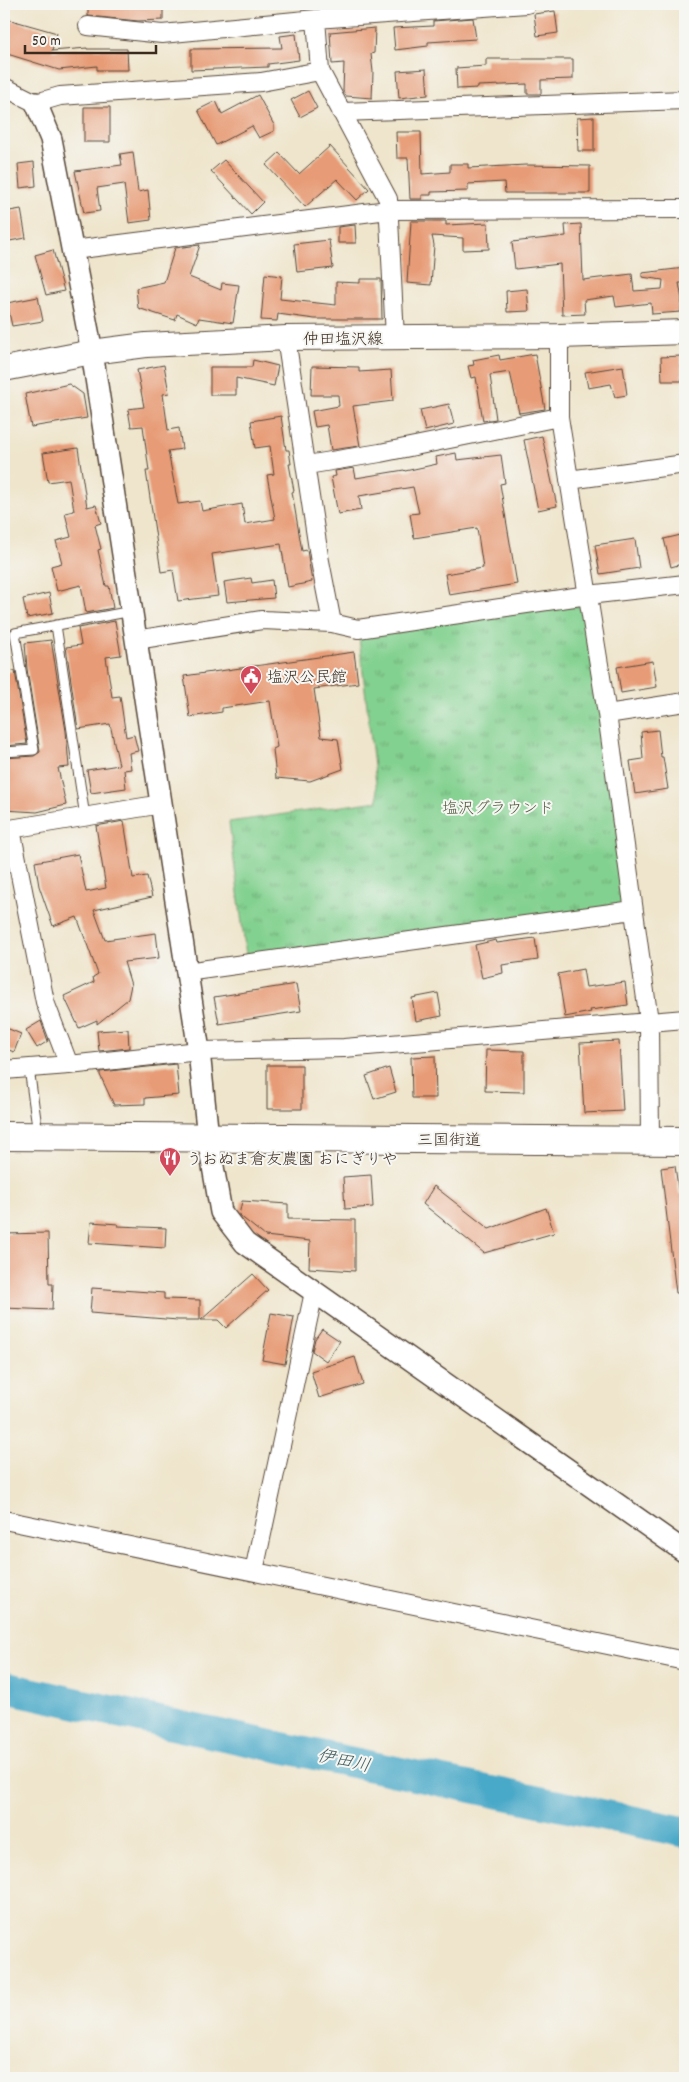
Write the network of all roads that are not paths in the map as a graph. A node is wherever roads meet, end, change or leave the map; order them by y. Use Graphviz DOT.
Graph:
graph roads {
  1 [pos="528,4"];
  2 [pos="316,19"];
  3 [pos="88,26"];
  4 [pos="320,71"];
  5 [pos="4,87"];
  6 [pos="685,100"];
  7 [pos="36,103"];
  8 [pos="341,112"];
  9 [pos="388,210"];
  10 [pos="685,210"];
  11 [pos="73,250"];
  12 [pos="685,332"];
  13 [pos="560,336"];
  14 [pos="286,338"];
  15 [pos="395,338"];
  16 [pos="92,352"];
  17 [pos="4,369"];
  18 [pos="559,417"];
  19 [pos="685,464"];
  20 [pos="307,465"];
  21 [pos="569,480"];
  22 [pos="685,584"];
  23 [pos="588,595"];
  24 [pos="132,611"];
  25 [pos="332,623"];
  26 [pos="56,625"];
  27 [pos="136,640"];
  28 [pos="685,702"];
  29 [pos="607,714"];
  30 [pos="4,752"];
  31 [pos="162,804"];
  32 [pos="85,817"];
  33 [pos="7,829"];
  34 [pos="633,910"];
  35 [pos="186,972"];
  36 [pos="685,1019"];
  37 [pos="648,1021"];
  38 [pos="199,1051"];
  39 [pos="69,1065"];
  40 [pos="29,1068"];
  41 [pos="4,1070"];
  42 [pos="4,1136"];
  43 [pos="38,1136"];
  44 [pos="208,1138"];
  45 [pos="650,1140"];
  46 [pos="685,1141"];
  47 [pos="314,1292"];
  48 [pos="4,1520"];
  49 [pos="685,1552"];
  50 [pos="254,1571"];
  51 [pos="685,1661"];
  1 -- 2 [label="street"];
  2 -- 3 [label="street"];
  2 -- 4 [label="street"];
  4 -- 7 [label="street"];
  4 -- 8 [label="street"];
  5 -- 7 [label="street"];
  6 -- 8 [label="street"];
  7 -- 11 [label="street"];
  8 -- 9 [label="street"];
  9 -- 10 [label="street"];
  9 -- 11 [label="street"];
  9 -- 15 [label="street"];
  11 -- 16 [label="street"];
  12 -- 13 [label="main road, 仲田塩沢線"];
  13 -- 15 [label="main road, 仲田塩沢線"];
  13 -- 18 [label="street"];
  14 -- 15 [label="main road, 仲田塩沢線"];
  14 -- 16 [label="main road, 仲田塩沢線"];
  14 -- 20 [label="street"];
  16 -- 17 [label="main road, 仲田塩沢線"];
  16 -- 24 [label="street"];
  18 -- 20 [label="street"];
  18 -- 21 [label="street"];
  19 -- 21 [label="street"];
  20 -- 25 [label="street"];
  21 -- 23 [label="street"];
  22 -- 23 [label="street"];
  23 -- 25 [label="street"];
  23 -- 29 [label="street"];
  24 -- 26 [label="lane"];
  24 -- 27 [label="street"];
  25 -- 27 [label="street"];
  26 -- 30 [label="lane"];
  26 -- 32 [label="lane"];
  27 -- 31 [label="street"];
  28 -- 29 [label="street"];
  29 -- 34 [label="street"];
  31 -- 32 [label="street"];
  31 -- 35 [label="street"];
  32 -- 33 [label="street"];
  33 -- 39 [label="street"];
  34 -- 35 [label="street"];
  34 -- 37 [label="street"];
  35 -- 38 [label="street"];
  36 -- 37 [label="street"];
  37 -- 38 [label="street"];
  37 -- 45 [label="street"];
  38 -- 39 [label="street"];
  38 -- 44 [label="street"];
  39 -- 40 [label="street"];
  40 -- 41 [label="street"];
  40 -- 43 [label="lane"];
  42 -- 43 [label="highway, 三国街道"];
  43 -- 44 [label="highway, 三国街道"];
  44 -- 45 [label="highway, 三国街道"];
  44 -- 47 [label="street"];
  45 -- 46 [label="highway, 三国街道"];
  47 -- 49 [label="street"];
  47 -- 50 [label="street"];
  48 -- 50 [label="street"];
  50 -- 51 [label="street"];
}
